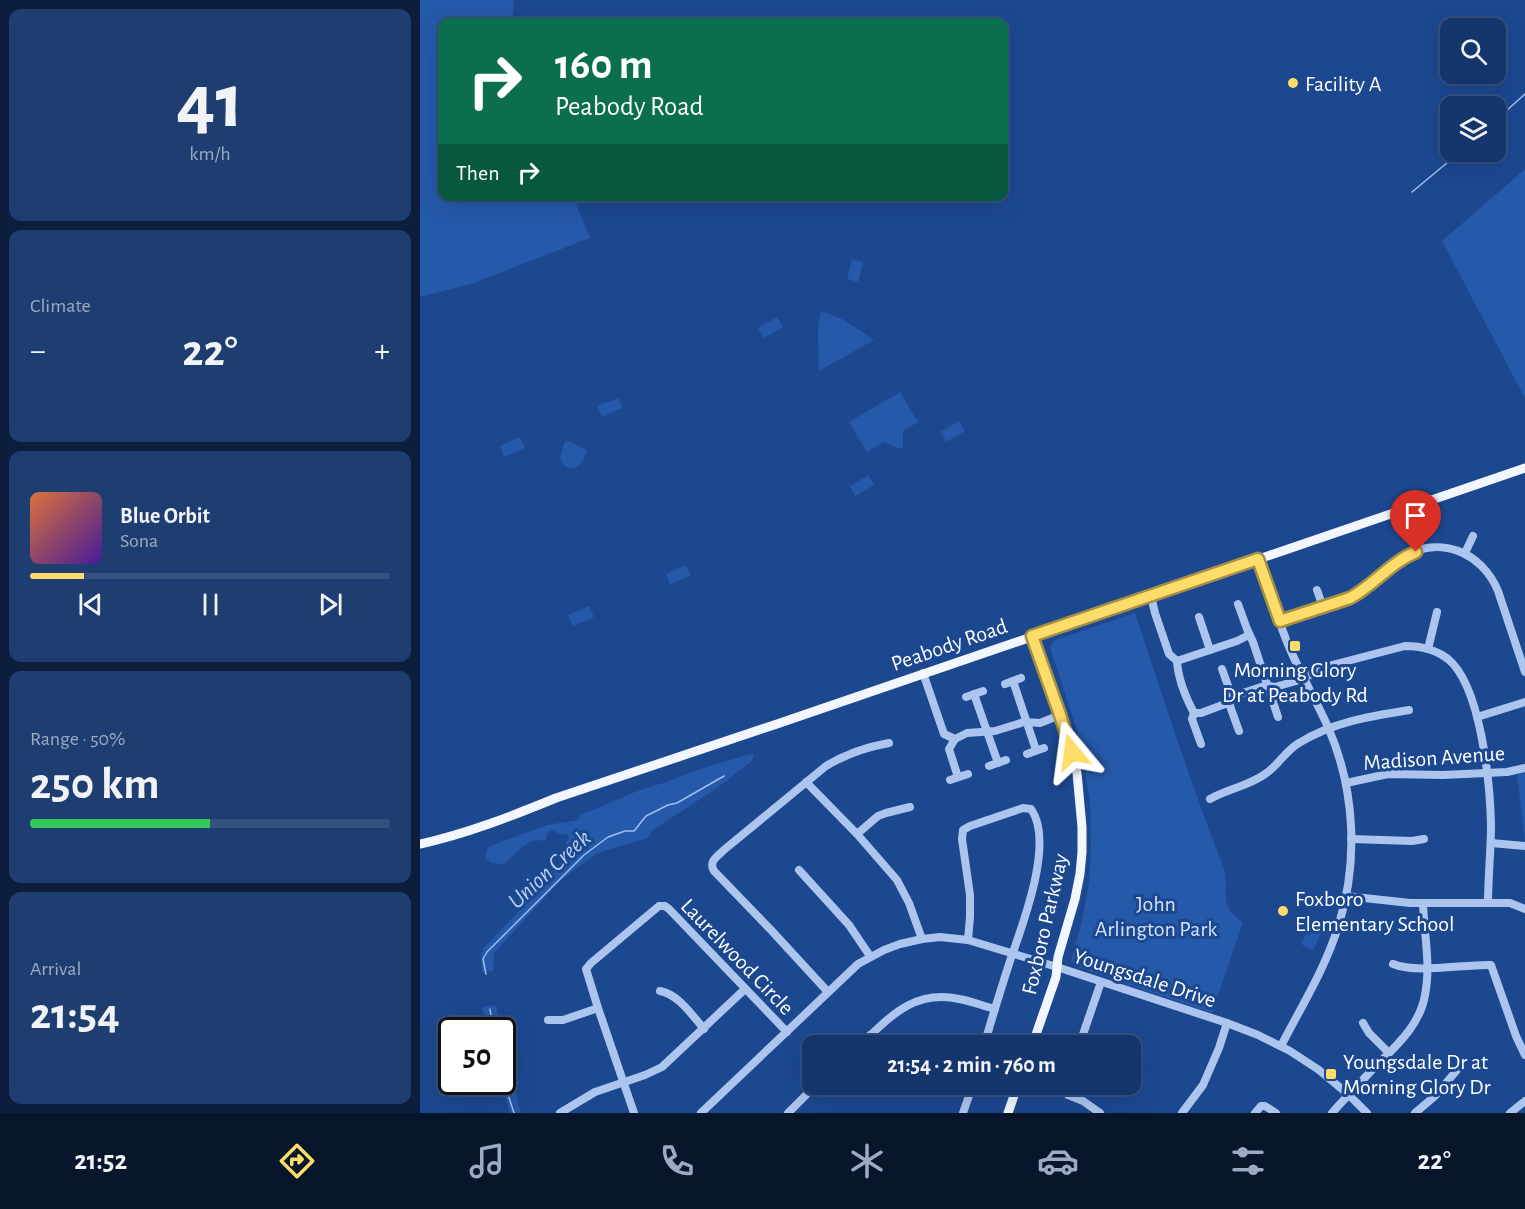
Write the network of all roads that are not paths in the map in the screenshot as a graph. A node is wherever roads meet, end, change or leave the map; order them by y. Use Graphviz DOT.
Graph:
graph roads {
  1 [pos="1524,469"];
  2 [pos="1473,536"];
  3 [pos="1465,553"];
  4 [pos="1258,559"];
  5 [pos="1317,590"];
  6 [pos="1151,596"];
  7 [pos="1238,604"];
  8 [pos="1323,607"];
  9 [pos="1437,612"];
  10 [pos="1199,617"];
  11 [pos="1280,621"];
  12 [pos="1249,635"];
  13 [pos="1032,636"];
  14 [pos="1428,649"];
  15 [pos="1210,650"];
  16 [pos="1177,661"];
  17 [pos="1222,669"];
  18 [pos="1525,672"];
  19 [pos="923,673"];
  20 [pos="1304,677"];
  21 [pos="1013,681"];
  22 [pos="1268,686"];
  23 [pos="983,691"];
  24 [pos="1230,700"];
  25 [pos="1525,702"];
  26 [pos="1409,710"];
  27 [pos="1194,713"];
  28 [pos="1060,715"];
  29 [pos="1278,717"];
  30 [pos="1477,717"];
  31 [pos="1027,722"];
  32 [pos="1329,729"];
  33 [pos="1239,731"];
  34 [pos="987,732"];
  35 [pos="955,739"];
  36 [pos="889,743"];
  37 [pos="1201,744"];
  38 [pos="1027,754"];
  39 [pos="1006,760"];
  40 [pos="998,763"];
  41 [pos="988,766"];
  42 [pos="1525,768"];
  43 [pos="1486,773"];
  44 [pos="968,774"];
  45 [pos="806,782"];
  46 [pos="1346,783"];
  47 [pos="1210,799"];
  48 [pos="910,807"];
  49 [pos="857,834"];
  50 [pos="1352,839"];
  51 [pos="1424,839"];
  52 [pos="1491,843"];
  53 [pos="420,844"];
  54 [pos="1525,846"];
  55 [pos="799,870"];
  56 [pos="1346,896"];
  57 [pos="1424,903"];
  58 [pos="1488,903"];
  59 [pos="1525,909"];
  60 [pos="921,939"];
  61 [pos="968,939"];
  62 [pos="1013,953"];
  63 [pos="870,957"];
  64 [pos="1393,964"];
  65 [pos="1057,967"];
  66 [pos="1427,968"];
  67 [pos="1101,982"];
  68 [pos="745,989"];
  69 [pos="660,990"];
  70 [pos="828,992"];
  71 [pos="598,1008"];
  72 [pos="994,1009"];
  73 [pos="548,1020"];
  74 [pos="1227,1023"];
  75 [pos="1363,1023"];
  76 [pos="704,1029"];
  77 [pos="787,1032"];
  78 [pos="870,1035"];
  79 [pos="987,1035"];
  80 [pos="1036,1035"];
  81 [pos="1083,1035"];
  82 [pos="1281,1046"];
  83 [pos="1389,1053"];
  84 [pos="1525,1055"];
  85 [pos="1457,1070"];
  86 [pos="622,1082"];
  87 [pos="806,1095"];
  88 [pos="969,1095"];
  89 [pos="1014,1095"];
  90 [pos="1068,1095"];
  91 [pos="1349,1095"];
  92 [pos="1525,1101"];
  93 [pos="560,1113"];
  94 [pos="634,1113"];
  95 [pos="701,1113"];
  96 [pos="789,1113"];
  97 [pos="963,1113"];
  98 [pos="1008,1113"];
  99 [pos="1100,1113"];
  100 [pos="1182,1113"];
  101 [pos="1255,1113"];
  102 [pos="1276,1113"];
  103 [pos="1332,1113"];
  104 [pos="1367,1113"];
  105 [pos="1416,1113"];
  106 [pos="1510,1113"];
  1 -- 4 [label="main road, Peabody Road"];
  2 -- 3 [label="street"];
  3 -- 8 [label="street"];
  3 -- 18 [label="street"];
  4 -- 6 [label="main road, Peabody Road"];
  4 -- 11 [label="street"];
  5 -- 8 [label="street"];
  6 -- 13 [label="main road, Peabody Road"];
  6 -- 16 [label="street"];
  7 -- 12 [label="street"];
  8 -- 11 [label="street"];
  9 -- 14 [label="street"];
  10 -- 15 [label="street"];
  11 -- 20 [label="street"];
  12 -- 15 [label="street"];
  12 -- 22 [label="street"];
  13 -- 19 [label="main road, Peabody Road"];
  13 -- 28 [label="main road, Foxboro Parkway"];
  14 -- 20 [label="street"];
  14 -- 30 [label="street"];
  15 -- 16 [label="street"];
  16 -- 27 [label="street"];
  17 -- 24 [label="street"];
  19 -- 35 [label="street"];
  19 -- 53 [label="main road, Peabody Road"];
  20 -- 22 [label="street"];
  20 -- 32 [label="street"];
  21 -- 31 [label="street"];
  22 -- 24 [label="street"];
  22 -- 29 [label="street"];
  23 -- 34 [label="street"];
  24 -- 27 [label="street"];
  24 -- 33 [label="street"];
  25 -- 30 [label="street"];
  26 -- 32 [label="street"];
  27 -- 37 [label="street"];
  28 -- 31 [label="street"];
  28 -- 65 [label="main road, Foxboro Parkway"];
  30 -- 43 [label="street"];
  31 -- 34 [label="street"];
  31 -- 38 [label="street"];
  32 -- 46 [label="street"];
  32 -- 47 [label="street"];
  34 -- 35 [label="street"];
  34 -- 40 [label="street"];
  35 -- 44 [label="street"];
  36 -- 45 [label="street"];
  39 -- 40 [label="street"];
  40 -- 41 [label="street"];
  42 -- 43 [label="street, Madison Avenue"];
  43 -- 46 [label="street, Madison Avenue"];
  43 -- 52 [label="street"];
  45 -- 49 [label="street"];
  45 -- 70 [label="street"];
  46 -- 50 [label="street"];
  48 -- 49 [label="street"];
  49 -- 60 [label="street"];
  50 -- 51 [label="street"];
  50 -- 56 [label="street"];
  52 -- 54 [label="street"];
  52 -- 58 [label="street"];
  55 -- 63 [label="street"];
  56 -- 57 [label="street"];
  56 -- 82 [label="street"];
  57 -- 58 [label="street"];
  57 -- 66 [label="street"];
  58 -- 59 [label="street"];
  60 -- 61 [label="street, Youngsdale Drive"];
  60 -- 63 [label="street, Youngsdale Drive"];
  61 -- 62 [label="street, Youngsdale Drive"];
  61 -- 62 [label="street"];
  62 -- 65 [label="street, Youngsdale Drive"];
  62 -- 72 [label="street"];
  63 -- 70 [label="street, Youngsdale Drive"];
  64 -- 66 [label="street"];
  65 -- 67 [label="street, Youngsdale Drive"];
  65 -- 80 [label="main road, Foxboro Parkway"];
  66 -- 83 [label="street"];
  66 -- 84 [label="street"];
  67 -- 74 [label="street, Youngsdale Drive"];
  67 -- 81 [label="street"];
  68 -- 71 [label="street, Laurelwood Circle"];
  68 -- 76 [label="street"];
  68 -- 77 [label="street, Laurelwood Circle"];
  69 -- 76 [label="street"];
  70 -- 77 [label="street, Youngsdale Drive"];
  71 -- 73 [label="street"];
  71 -- 86 [label="street, Laurelwood Circle"];
  72 -- 78 [label="street"];
  72 -- 79 [label="street"];
  74 -- 82 [label="street, Youngsdale Drive"];
  74 -- 100 [label="street"];
  75 -- 83 [label="street"];
  76 -- 86 [label="street"];
  77 -- 95 [label="street, Youngsdale Drive"];
  82 -- 91 [label="street, Youngsdale Drive"];
  83 -- 91 [label="street"];
  85 -- 105 [label="street"];
  86 -- 93 [label="street"];
  86 -- 94 [label="street, Laurelwood Circle"];
  87 -- 96 [label="street"];
  88 -- 97 [label="street"];
  89 -- 98 [label="main road"];
  90 -- 99 [label="street"];
  91 -- 103 [label="street"];
  91 -- 104 [label="street, Youngsdale Drive"];
  92 -- 106 [label="street"];
  101 -- 102 [label="street"];
}
